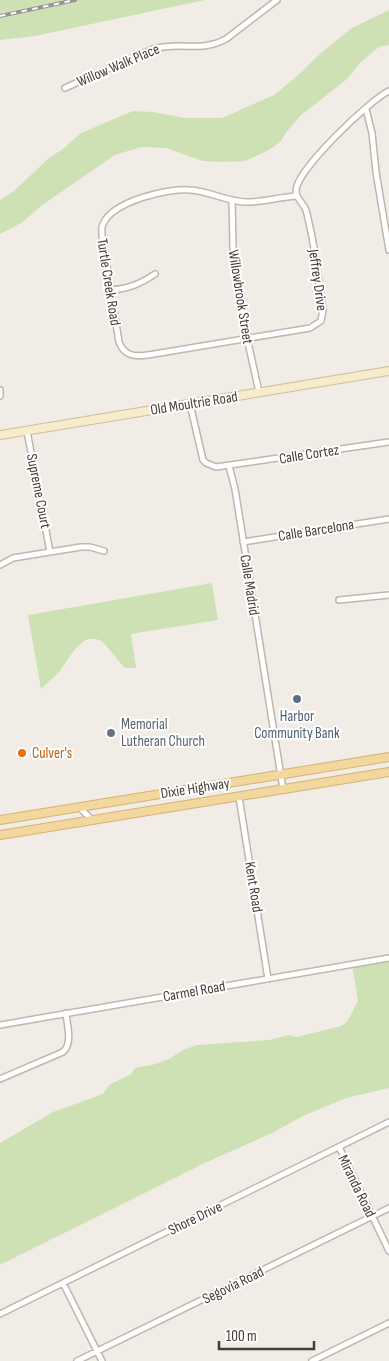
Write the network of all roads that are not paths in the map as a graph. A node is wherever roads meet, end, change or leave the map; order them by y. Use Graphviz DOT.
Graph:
graph roads {
  1 [pos="277,0"];
  2 [pos="65,88"];
  3 [pos="389,91"];
  4 [pos="366,109"];
  5 [pos="297,196"];
  6 [pos="232,200"];
  7 [pos="389,250"];
  8 [pos="155,274"];
  9 [pos="110,290"];
  10 [pos="248,338"];
  11 [pos="389,371"];
  12 [pos="0,390"];
  13 [pos="259,392"];
  14 [pos="0,396"];
  15 [pos="190,404"];
  16 [pos="27,430"];
  17 [pos="0,435"];
  18 [pos="389,442"];
  19 [pos="229,466"];
  20 [pos="389,519"];
  21 [pos="243,542"];
  22 [pos="104,551"];
  23 [pos="50,552"];
  24 [pos="0,565"];
  25 [pos="389,595"];
  26 [pos="339,600"];
  27 [pos="389,756"];
  28 [pos="389,772"];
  29 [pos="280,774"];
  30 [pos="283,789"];
  31 [pos="239,796"];
  32 [pos="78,807"];
  33 [pos="0,820"];
  34 [pos="92,820"];
  35 [pos="0,835"];
  36 [pos="389,958"];
  37 [pos="268,978"];
  38 [pos="66,1013"];
  39 [pos="0,1025"];
  40 [pos="0,1079"];
  41 [pos="389,1122"];
  42 [pos="339,1147"];
  43 [pos="389,1208"];
  44 [pos="372,1216"];
  45 [pos="389,1251"];
  46 [pos="63,1283"];
  47 [pos="0,1314"];
  48 [pos="389,1323"];
  49 [pos="97,1351"];
  50 [pos="77,1361"];
  51 [pos="102,1361"];
  52 [pos="312,1361"];
  1 -- 2 [label="street, Willow Walk Place"];
  3 -- 4 [label="street"];
  4 -- 5 [label="street"];
  4 -- 7 [label="street"];
  5 -- 6 [label="street, Turtle Creek Road"];
  5 -- 10 [label="street, Jeffrey Drive"];
  6 -- 9 [label="street, Turtle Creek Road"];
  6 -- 10 [label="street, Willowbrook Street"];
  8 -- 9 [label="street"];
  9 -- 10 [label="street, Turtle Creek Road"];
  10 -- 13 [label="street, Willowbrook Street"];
  11 -- 13 [label="main road, Old Moultrie Road"];
  12 -- 14 [label="street"];
  13 -- 15 [label="main road, Old Moultrie Road"];
  15 -- 16 [label="main road, Old Moultrie Road"];
  15 -- 19 [label="street"];
  16 -- 17 [label="main road, Old Moultrie Road"];
  16 -- 23 [label="street, Supreme Court"];
  18 -- 19 [label="street, Calle Cortez"];
  19 -- 21 [label="street, Calle Madrid"];
  20 -- 21 [label="street, Calle Barcelona"];
  21 -- 29 [label="street, Calle Madrid"];
  22 -- 23 [label="street"];
  23 -- 24 [label="street"];
  25 -- 26 [label="street"];
  27 -- 29 [label="main road, Dixie Highway"];
  28 -- 30 [label="main road"];
  29 -- 30 [label="street, Calle Madrid"];
  29 -- 32 [label="main road, Dixie Highway"];
  30 -- 31 [label="main road"];
  31 -- 34 [label="main road"];
  31 -- 37 [label="street, Kent Road"];
  32 -- 33 [label="main road, Dixie Highway"];
  32 -- 34 [label="street"];
  34 -- 35 [label="main road"];
  36 -- 37 [label="street, Carmel Road"];
  37 -- 38 [label="street, Carmel Road"];
  38 -- 39 [label="street, Carmel Road"];
  38 -- 40 [label="street"];
  41 -- 42 [label="street, Shore Drive"];
  42 -- 44 [label="street, Miranda Road"];
  42 -- 46 [label="street, Shore Drive"];
  43 -- 44 [label="street, Segovia Road"];
  44 -- 45 [label="street, Miranda Road"];
  44 -- 49 [label="street, Segovia Road"];
  46 -- 47 [label="street, Shore Drive"];
  46 -- 49 [label="street"];
  48 -- 52 [label="street"];
  49 -- 50 [label="street, Segovia Road"];
  49 -- 51 [label="street"];
}
